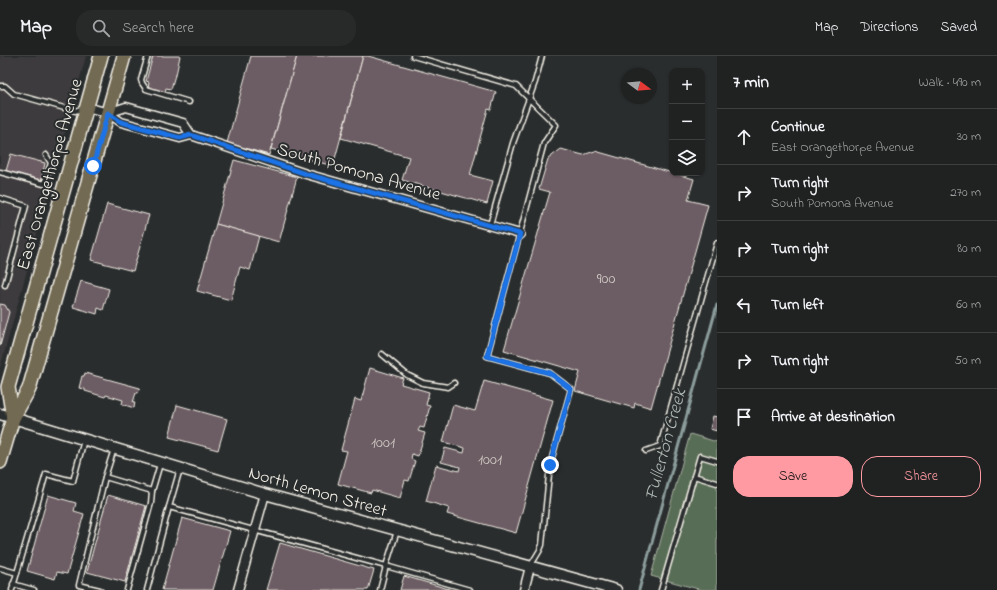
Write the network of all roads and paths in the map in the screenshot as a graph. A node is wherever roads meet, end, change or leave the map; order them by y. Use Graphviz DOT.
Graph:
graph roads {
  1 [pos="101,56"];
  2 [pos="124,56"];
  3 [pos="148,56"];
  4 [pos="413,56"];
  5 [pos="542,56"];
  6 [pos="2,86"];
  7 [pos="529,98"];
  8 [pos="190,102"];
  9 [pos="87,107"];
  10 [pos="108,113"];
  11 [pos="191,135"];
  12 [pos="46,155"];
  13 [pos="0,172"];
  14 [pos="0,198"];
  15 [pos="490,225"];
  16 [pos="520,234"];
  17 [pos="717,243"];
  18 [pos="5,285"];
  19 [pos="382,354"];
  20 [pos="454,383"];
  21 [pos="6,416"];
  22 [pos="84,440"];
  23 [pos="114,449"];
  24 [pos="646,451"];
  25 [pos="717,461"];
  26 [pos="0,462"];
  27 [pos="161,463"];
  28 [pos="180,468"];
  29 [pos="694,476"];
  30 [pos="105,477"];
  31 [pos="717,483"];
  32 [pos="152,491"];
  33 [pos="265,494"];
  34 [pos="169,507"];
  35 [pos="255,530"];
  36 [pos="397,531"];
  37 [pos="386,566"];
  38 [pos="530,567"];
  39 [pos="0,568"];
  40 [pos="17,573"];
  41 [pos="13,584"];
  42 [pos="12,590"];
  43 [pos="34,590"];
  44 [pos="100,590"];
  45 [pos="127,590"];
  46 [pos="147,590"];
  47 [pos="238,590"];
  48 [pos="380,590"];
  49 [pos="470,590"];
  50 [pos="524,590"];
  51 [pos="616,590"];
  52 [pos="661,590"];
  1 -- 9 [label="main road, East Orangethorpe Avenue"];
  2 -- 10 [label="main road, East Orangethorpe Avenue"];
  3 -- 8 [label="lane"];
  4 -- 7 [label="lane"];
  5 -- 7 [label="lane"];
  6 -- 9 [label="lane"];
  7 -- 15 [label="lane"];
  7 -- 16 [label="lane"];
  9 -- 10 [label="street, South Pomona Avenue"];
  9 -- 21 [label="main road, East Orangethorpe Avenue"];
  10 -- 11 [label="street, South Pomona Avenue"];
  10 -- 11 [label="street, South Pomona Avenue"];
  10 -- 21 [label="main road, East Orangethorpe Avenue"];
  11 -- 15 [label="street, South Pomona Avenue"];
  12 -- 13 [label="lane"];
  14 -- 18 [label="lane"];
  15 -- 16 [label="street, South Pomona Avenue"];
  16 -- 38 [label="lane"];
  17 -- 24 [label="lane"];
  19 -- 20 [label="lane"];
  21 -- 22 [label="street, North Lemon Street"];
  21 -- 26 [label="main road, East Orangethorpe Avenue"];
  22 -- 23 [label="street, North Lemon Street"];
  22 -- 40 [label="lane"];
  23 -- 27 [label="street, North Lemon Street"];
  23 -- 30 [label="lane"];
  25 -- 29 [label="lane"];
  27 -- 28 [label="street, North Lemon Street"];
  27 -- 32 [label="lane"];
  28 -- 33 [label="street, North Lemon Street"];
  28 -- 34 [label="lane"];
  29 -- 31 [label="lane"];
  29 -- 52 [label="lane"];
  30 -- 32 [label="lane"];
  30 -- 44 [label="lane"];
  32 -- 45 [label="lane"];
  33 -- 35 [label="street"];
  33 -- 36 [label="street, North Lemon Street"];
  34 -- 35 [label="lane"];
  34 -- 46 [label="lane"];
  35 -- 37 [label="lane"];
  35 -- 47 [label="street"];
  36 -- 37 [label="lane"];
  36 -- 38 [label="street, North Lemon Street"];
  37 -- 48 [label="lane"];
  37 -- 49 [label="lane"];
  38 -- 50 [label="street"];
  38 -- 51 [label="street, North Lemon Street"];
  39 -- 40 [label="lane"];
  40 -- 41 [label="lane"];
  41 -- 42 [label="lane"];
  41 -- 43 [label="lane"];
}
